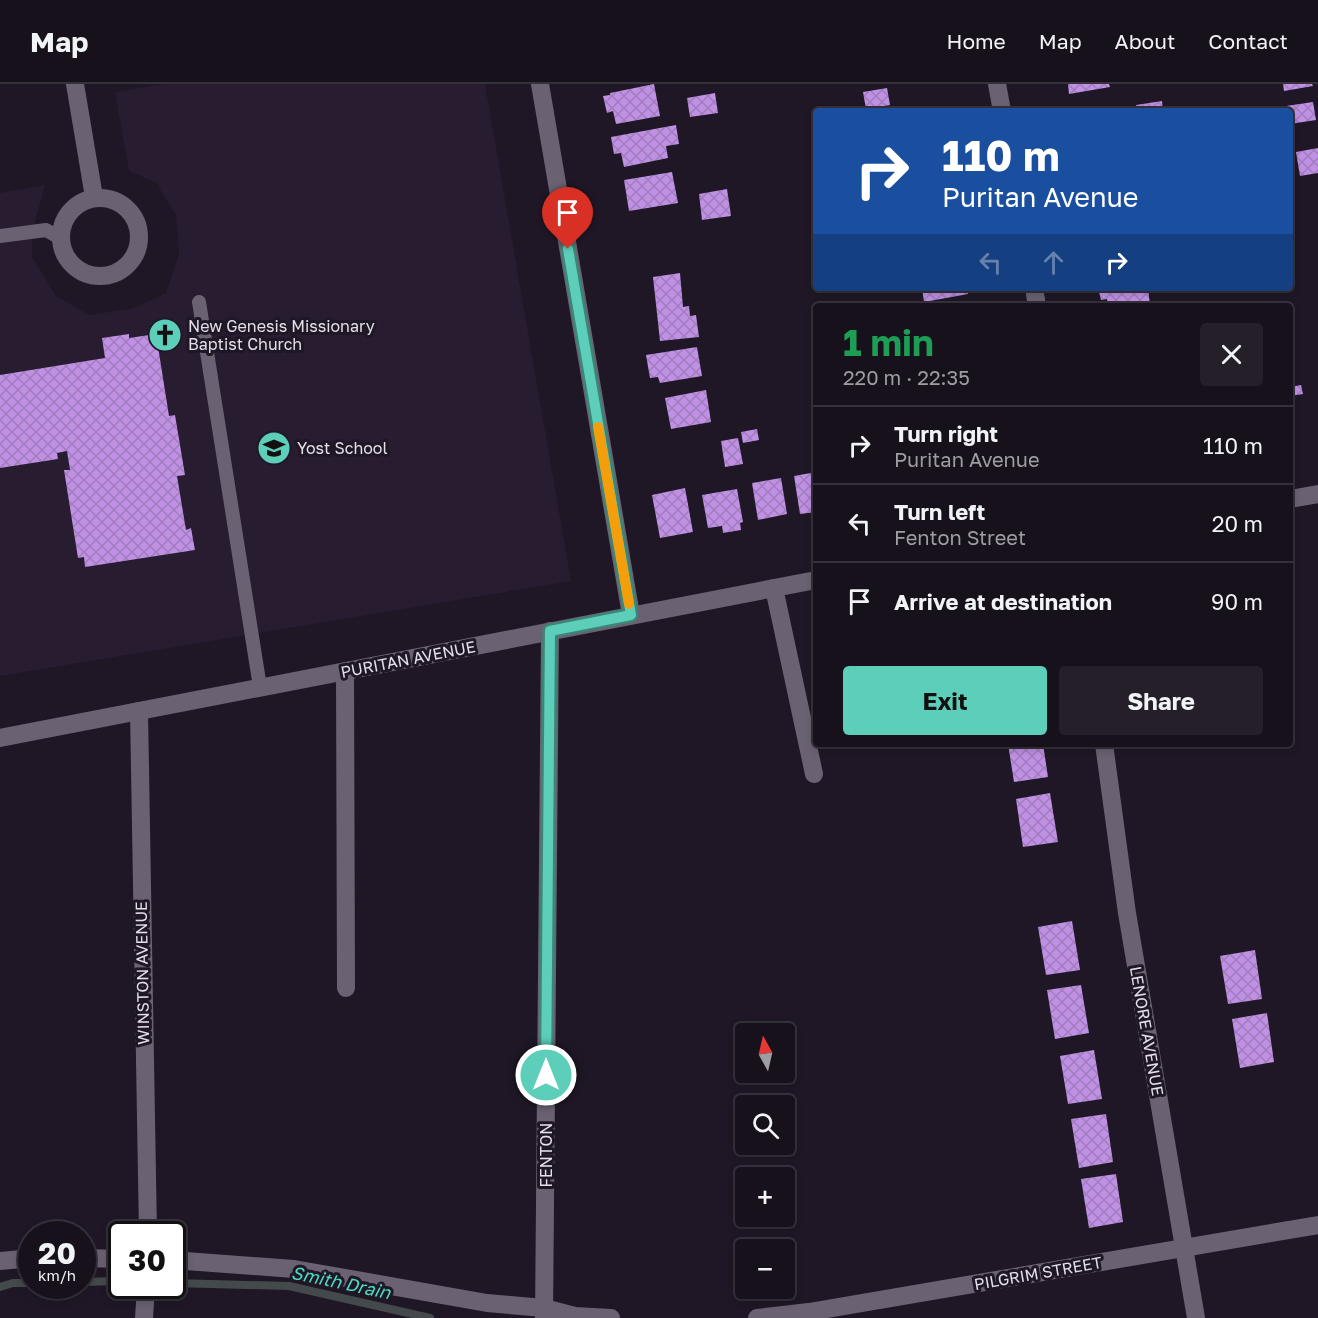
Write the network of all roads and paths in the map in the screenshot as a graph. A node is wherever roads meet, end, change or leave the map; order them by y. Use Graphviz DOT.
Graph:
graph roads {
  1 [pos="75,84"];
  2 [pos="540,84"];
  3 [pos="997,84"];
  4 [pos="1001,108"];
  5 [pos="94,197"];
  6 [pos="0,236"];
  7 [pos="60,238"];
  8 [pos="199,302"];
  9 [pos="1318,495"];
  10 [pos="1293,499"];
  11 [pos="813,581"];
  12 [pos="774,588"];
  13 [pos="631,615"];
  14 [pos="550,631"];
  15 [pos="345,671"];
  16 [pos="260,687"];
  17 [pos="139,711"];
  18 [pos="0,738"];
  19 [pos="1104,747"];
  20 [pos="814,774"];
  21 [pos="346,988"];
  22 [pos="148,1221"];
  23 [pos="1318,1225"];
  24 [pos="1185,1248"];
  25 [pos="18,1259"];
  26 [pos="0,1261"];
  27 [pos="186,1261"];
  28 [pos="145,1299"];
  29 [pos="544,1313"];
  30 [pos="144,1318"];
  31 [pos="611,1318"];
  32 [pos="757,1318"];
  33 [pos="1196,1318"];
  1 -- 5 [label="street"];
  2 -- 13 [label="street"];
  3 -- 4 [label="street"];
  5 -- 7 [label="street"];
  5 -- 7 [label="street"];
  6 -- 7 [label="lane"];
  8 -- 16 [label="lane"];
  9 -- 10 [label="street"];
  11 -- 12 [label="street, PURITAN AVENUE"];
  12 -- 13 [label="street, PURITAN AVENUE"];
  12 -- 20 [label="street"];
  13 -- 14 [label="street, PURITAN AVENUE"];
  14 -- 15 [label="street, PURITAN AVENUE"];
  14 -- 29 [label="street, FENTON"];
  15 -- 16 [label="street, PURITAN AVENUE"];
  15 -- 21 [label="street"];
  16 -- 17 [label="street, PURITAN AVENUE"];
  17 -- 18 [label="street, PURITAN AVENUE"];
  17 -- 22 [label="street, WINSTON AVENUE"];
  19 -- 24 [label="street, LENORE AVENUE"];
  23 -- 24 [label="street, PILGRIM STREET"];
  24 -- 32 [label="street, PILGRIM STREET"];
  24 -- 33 [label="street, LENORE AVENUE"];
  25 -- 26 [label="street"];
  27 -- 29 [label="street"];
  28 -- 30 [label="street"];
  29 -- 31 [label="street"];
}
